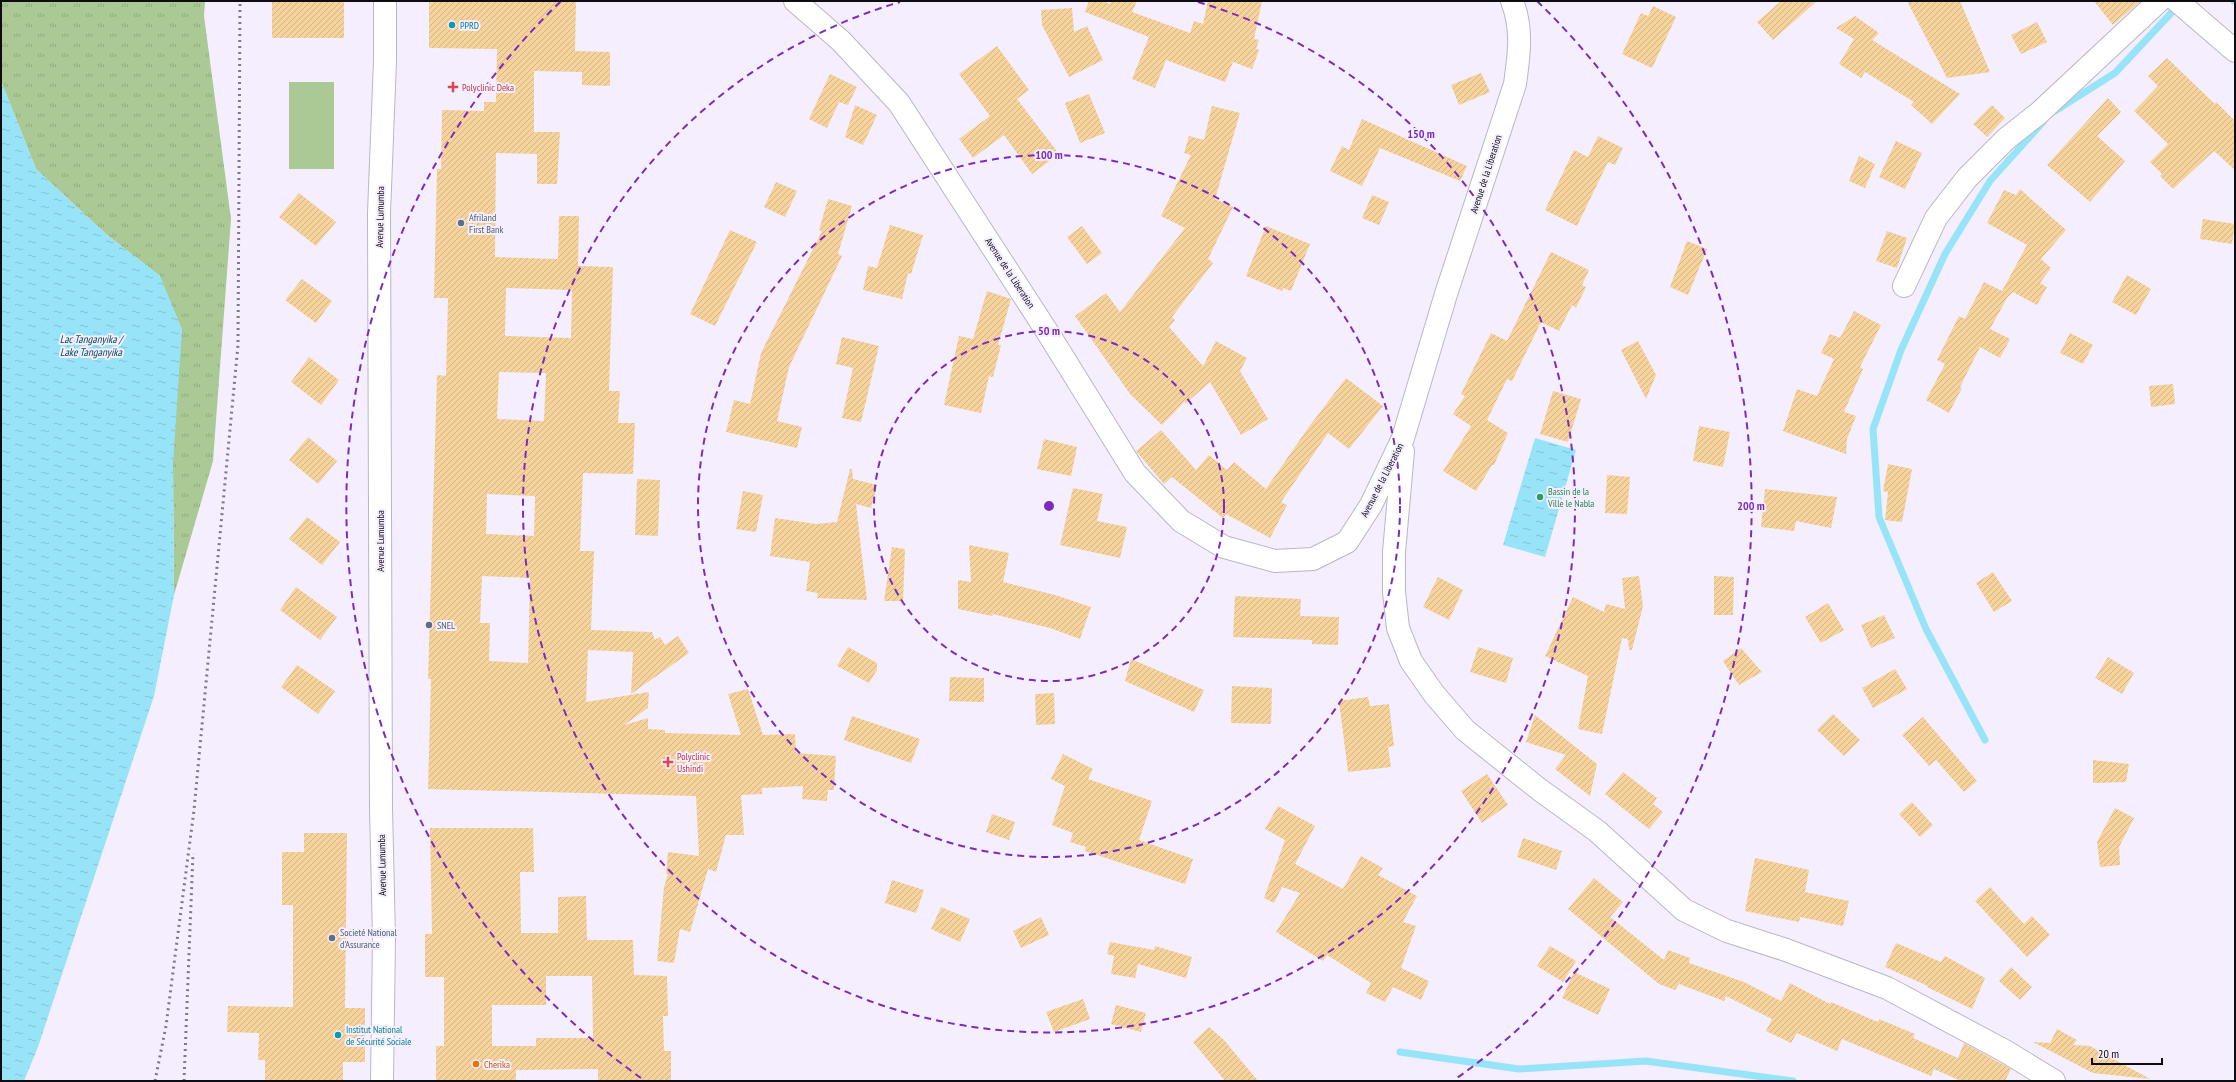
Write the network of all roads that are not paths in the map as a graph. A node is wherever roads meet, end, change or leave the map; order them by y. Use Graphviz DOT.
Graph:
graph roads {
  1 [pos="385,1"];
  2 [pos="795,1"];
  3 [pos="1512,1"];
  4 [pos="2159,1"];
  5 [pos="2184,7"];
  6 [pos="2235,51"];
  7 [pos="1904,286"];
  8 [pos="1404,438"];
  9 [pos="382,1081"];
  10 [pos="2054,1081"];
  1 -- 9 [label="street, Avenue Lumumba"];
  2 -- 8 [label="street, Avenue de la Liberation"];
  3 -- 8 [label="street, Avenue de la Liberation"];
  4 -- 7 [label="street"];
  5 -- 6 [label="street"];
  8 -- 10 [label="street"];
}
